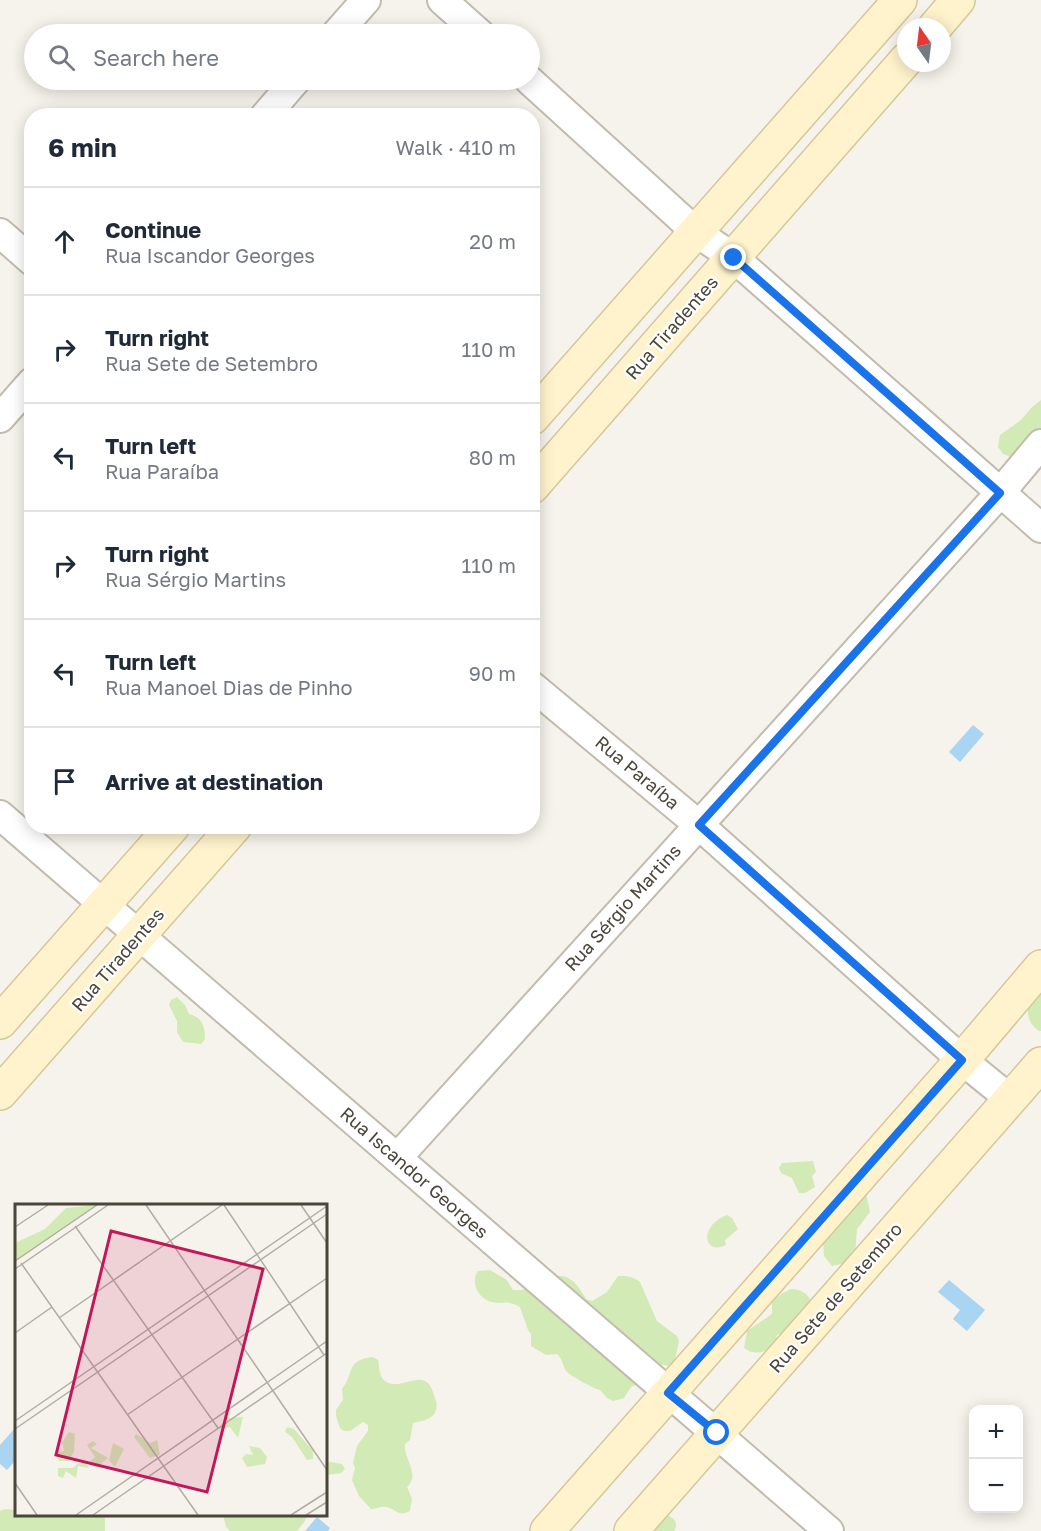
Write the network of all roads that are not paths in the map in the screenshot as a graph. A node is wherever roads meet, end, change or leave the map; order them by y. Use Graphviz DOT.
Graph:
graph roads {
  1 [pos="366,0"];
  2 [pos="442,0"];
  3 [pos="900,0"];
  4 [pos="958,0"];
  5 [pos="942,18"];
  6 [pos="345,24"];
  7 [pos="469,24"];
  8 [pos="897,70"];
  9 [pos="287,90"];
  10 [pos="540,90"];
  11 [pos="272,108"];
  12 [pos="696,232"];
  13 [pos="0,233"];
  14 [pos="24,254"];
  15 [pos="734,258"];
  16 [pos="24,391"];
  17 [pos="540,409"];
  18 [pos="0,418"];
  19 [pos="1041,444"];
  20 [pos="540,478"];
  21 [pos="1000,493"];
  22 [pos="1041,528"];
  23 [pos="540,693"];
  24 [pos="0,814"];
  25 [pos="699,825"];
  26 [pos="166,834"];
  27 [pos="228,834"];
  28 [pos="104,904"];
  29 [pos="140,935"];
  30 [pos="1041,967"];
  31 [pos="0,1022"];
  32 [pos="962,1060"];
  33 [pos="1041,1064"];
  34 [pos="0,1093"];
  35 [pos="1010,1099"];
  36 [pos="397,1158"];
  37 [pos="668,1393"];
  38 [pos="717,1433"];
  39 [pos="547,1531"];
  40 [pos="630,1531"];
  41 [pos="829,1531"];
  1 -- 6 [label="street"];
  2 -- 7 [label="street"];
  3 -- 12 [label="main road"];
  4 -- 5 [label="main road"];
  8 -- 15 [label="main road, Rua Tiradentes"];
  9 -- 11 [label="street"];
  10 -- 12 [label="street"];
  12 -- 15 [label="street"];
  12 -- 17 [label="main road"];
  13 -- 14 [label="street"];
  15 -- 20 [label="main road, Rua Tiradentes"];
  15 -- 21 [label="street"];
  16 -- 18 [label="street"];
  19 -- 21 [label="street, Rua Sérgio Martins"];
  21 -- 22 [label="street"];
  21 -- 25 [label="street, Rua Sérgio Martins"];
  23 -- 25 [label="street, Rua Paraíba"];
  24 -- 28 [label="street, Rua Iscandor Georges"];
  25 -- 32 [label="street, Rua Paraíba"];
  25 -- 36 [label="street, Rua Sérgio Martins"];
  26 -- 28 [label="main road"];
  27 -- 29 [label="main road, Rua Tiradentes"];
  28 -- 29 [label="street, Rua Iscandor Georges"];
  28 -- 31 [label="main road"];
  29 -- 34 [label="main road, Rua Tiradentes"];
  29 -- 36 [label="street, Rua Iscandor Georges"];
  30 -- 32 [label="main road"];
  32 -- 35 [label="street, Rua Paraíba"];
  32 -- 37 [label="main road"];
  33 -- 35 [label="main road, Rua Sete de Setembro"];
  35 -- 38 [label="main road, Rua Sete de Setembro"];
  36 -- 37 [label="street, Rua Iscandor Georges"];
  37 -- 38 [label="street, Rua Iscandor Georges"];
  37 -- 39 [label="main road"];
  38 -- 40 [label="main road, Rua Sete de Setembro"];
  38 -- 41 [label="street, Rua Iscandor Georges"];
}
